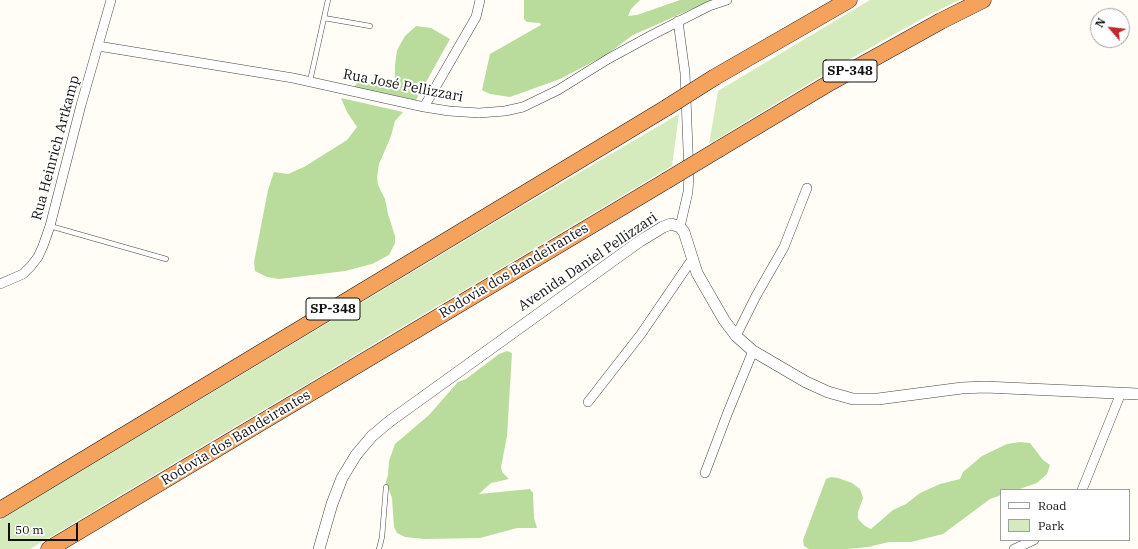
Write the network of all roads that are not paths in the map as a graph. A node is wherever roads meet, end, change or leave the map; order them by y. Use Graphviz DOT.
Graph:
graph roads {
  1 [pos="111,0"];
  2 [pos="328,0"];
  3 [pos="480,0"];
  4 [pos="727,0"];
  5 [pos="849,0"];
  6 [pos="984,0"];
  7 [pos="324,18"];
  8 [pos="678,21"];
  9 [pos="370,26"];
  10 [pos="98,46"];
  11 [pos="310,81"];
  12 [pos="424,107"];
  13 [pos="807,188"];
  14 [pos="50,226"];
  15 [pos="680,227"];
  16 [pos="693,258"];
  17 [pos="166,259"];
  18 [pos="0,284"];
  19 [pos="736,336"];
  20 [pos="753,351"];
  21 [pos="1121,392"];
  22 [pos="1138,394"];
  23 [pos="588,402"];
  24 [pos="705,473"];
  25 [pos="386,487"];
  26 [pos="1082,489"];
  27 [pos="0,510"];
  28 [pos="1032,541"];
  29 [pos="49,549"];
  30 [pos="319,549"];
  31 [pos="379,549"];
  32 [pos="1014,549"];
  1 -- 10 [label="street, Rua Heinrich Artkamp"];
  2 -- 7 [label="lane"];
  3 -- 12 [label="street"];
  4 -- 8 [label="street, Rua José Pellizzari"];
  5 -- 27 [label="highway, SP-348, bridge"];
  6 -- 29 [label="highway, Rodovia dos Bandeirantes / SP-348, bridge"];
  7 -- 9 [label="lane"];
  7 -- 11 [label="lane"];
  8 -- 12 [label="street, Rua José Pellizzari"];
  8 -- 15 [label="street"];
  10 -- 11 [label="street, Rua José Pellizzari"];
  10 -- 14 [label="street, Rua Heinrich Artkamp"];
  11 -- 12 [label="street, Rua José Pellizzari"];
  13 -- 19 [label="street"];
  14 -- 17 [label="lane"];
  14 -- 18 [label="street, Rua Heinrich Artkamp"];
  15 -- 16 [label="street, Avenida Daniel Pellizzari"];
  15 -- 30 [label="street, Avenida Daniel Pellizzari"];
  16 -- 19 [label="street, Avenida Daniel Pellizzari"];
  16 -- 23 [label="street"];
  19 -- 20 [label="street, Avenida Daniel Pellizzari"];
  20 -- 21 [label="street, Avenida Daniel Pellizzari"];
  20 -- 24 [label="street"];
  21 -- 22 [label="street, Avenida Daniel Pellizzari"];
  21 -- 26 [label="street"];
  25 -- 31 [label="lane"];
  28 -- 32 [label="street"];
}
